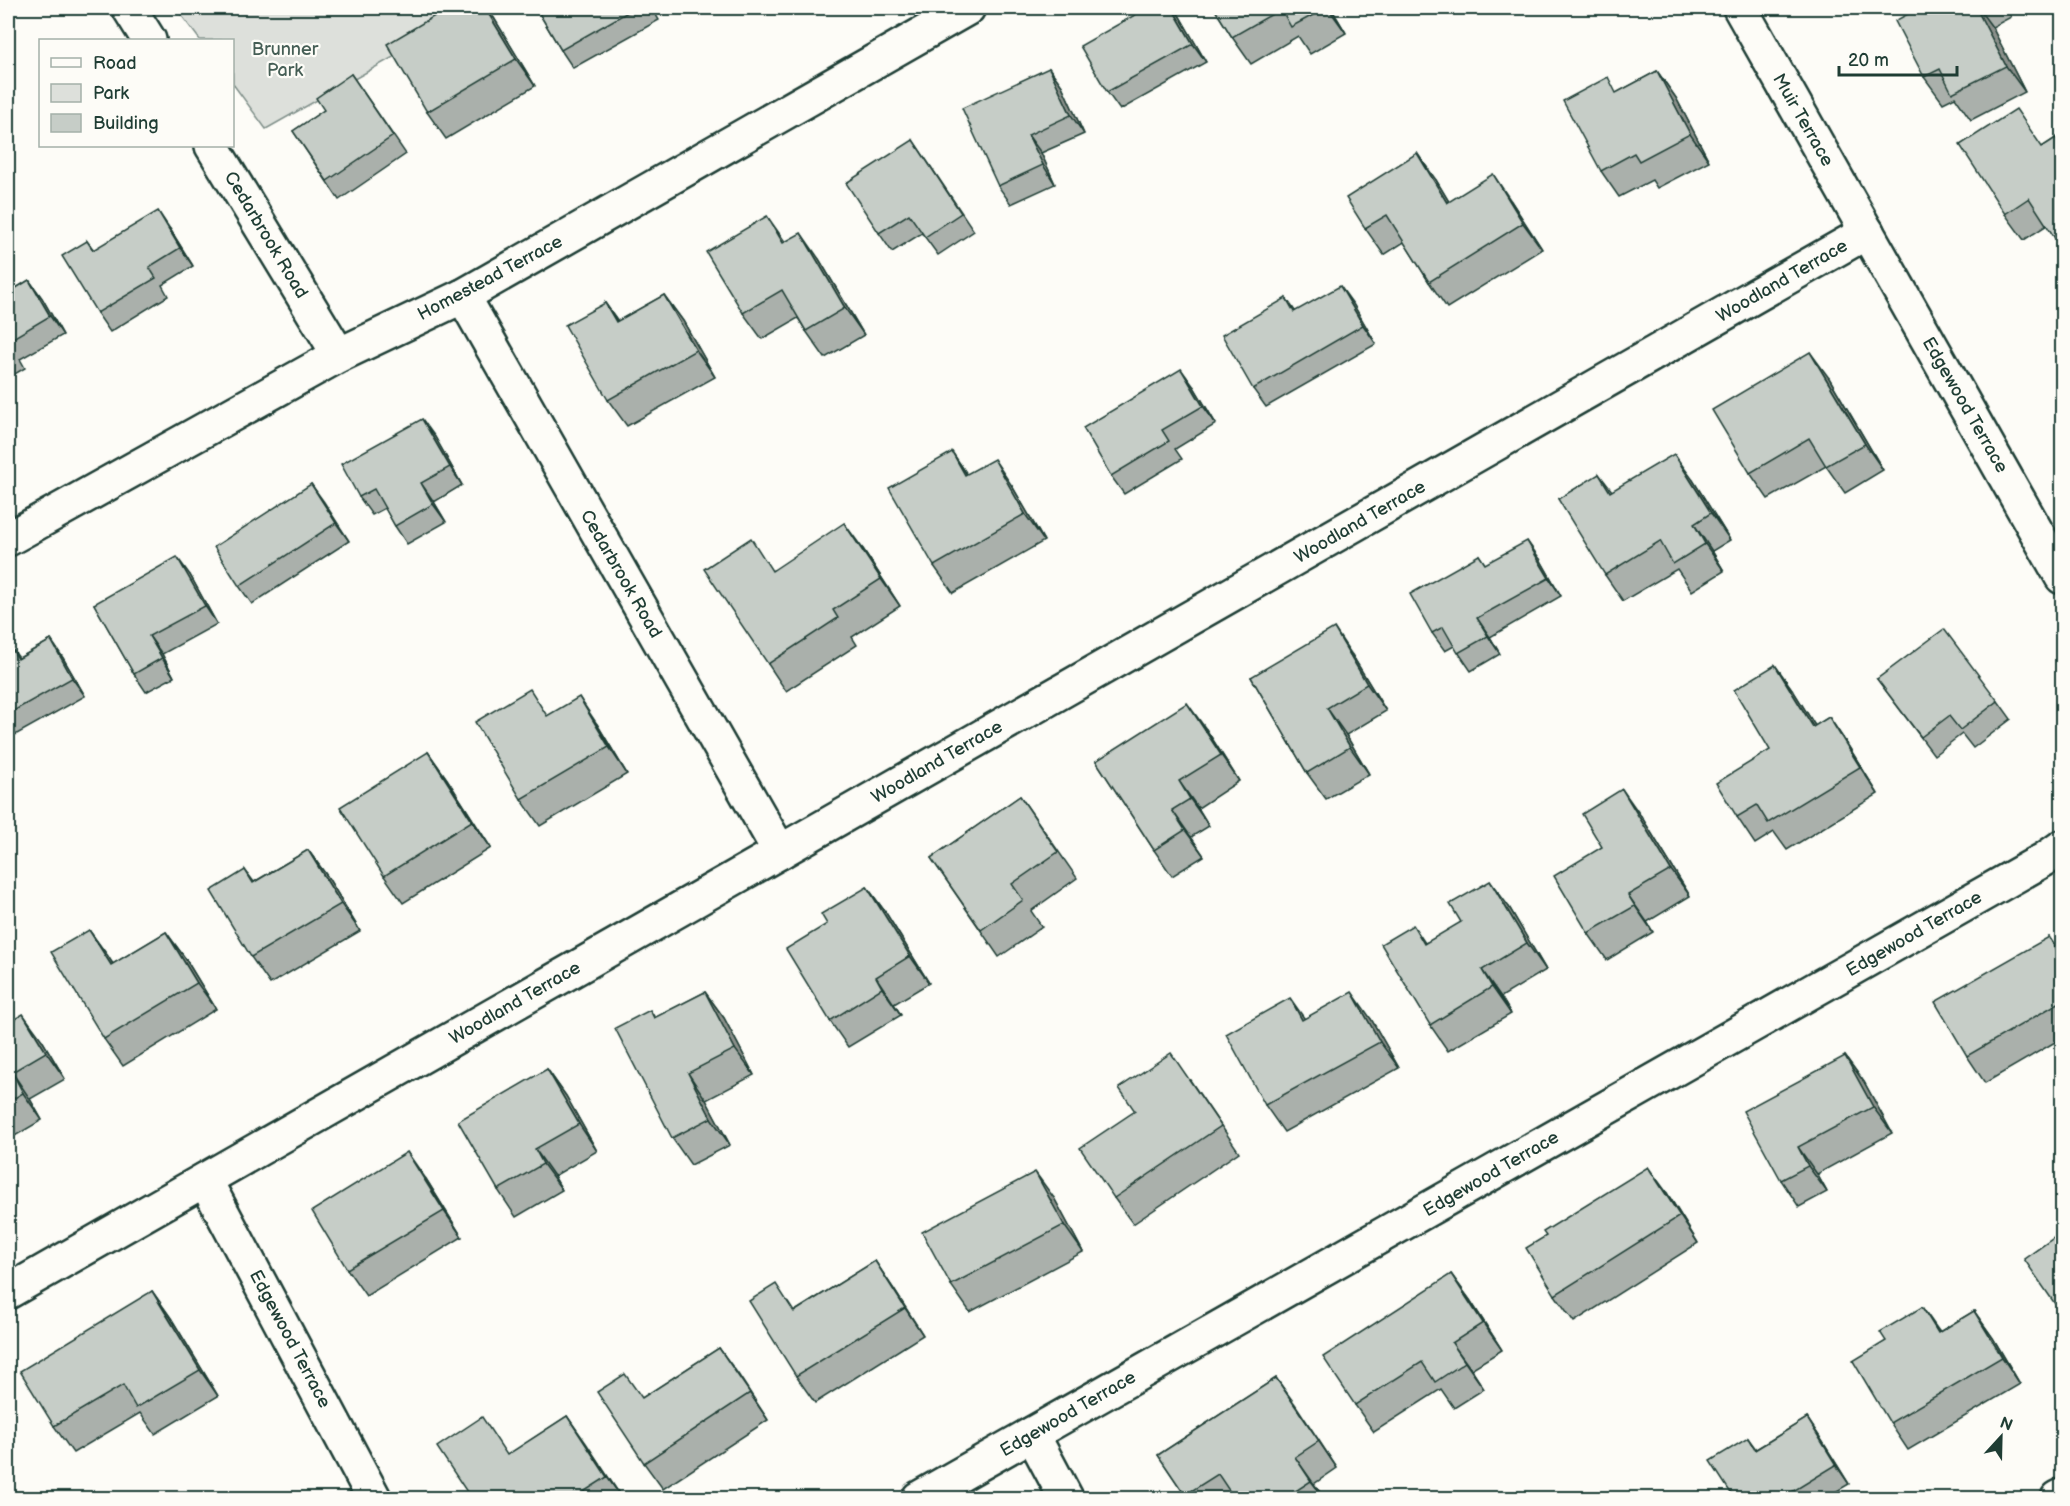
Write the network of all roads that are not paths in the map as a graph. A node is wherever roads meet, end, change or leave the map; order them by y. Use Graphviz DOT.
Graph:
graph roads {
  1 [pos="129,8"];
  2 [pos="968,8"];
  3 [pos="1740,8"];
  4 [pos="148,39"];
  5 [pos="213,147"];
  6 [pos="1867,232"];
  7 [pos="463,296"];
  8 [pos="339,355"];
  9 [pos="8,538"];
  10 [pos="2062,577"];
  11 [pos="2062,847"];
  12 [pos="780,852"];
  13 [pos="205,1180"];
  14 [pos="8,1292"];
  15 [pos="1032,1434"];
  16 [pos="2062,1496"];
  17 [pos="374,1498"];
  18 [pos="918,1498"];
  19 [pos="1066,1498"];
  20 [pos="2058,1498"];
  1 -- 4 [label="street"];
  2 -- 7 [label="street, Homestead Terrace"];
  3 -- 6 [label="street, Muir Terrace"];
  5 -- 8 [label="street, Cedarbrook Road"];
  6 -- 10 [label="street, Edgewood Terrace"];
  6 -- 12 [label="street, Woodland Terrace"];
  7 -- 8 [label="street, Homestead Terrace"];
  7 -- 12 [label="street, Cedarbrook Road"];
  8 -- 9 [label="street, Homestead Terrace"];
  11 -- 15 [label="street, Edgewood Terrace"];
  12 -- 13 [label="street, Woodland Terrace"];
  13 -- 14 [label="street, Woodland Terrace"];
  13 -- 17 [label="street, Edgewood Terrace"];
  15 -- 18 [label="street, Edgewood Terrace"];
  15 -- 19 [label="street"];
  16 -- 20 [label="street"];
}
